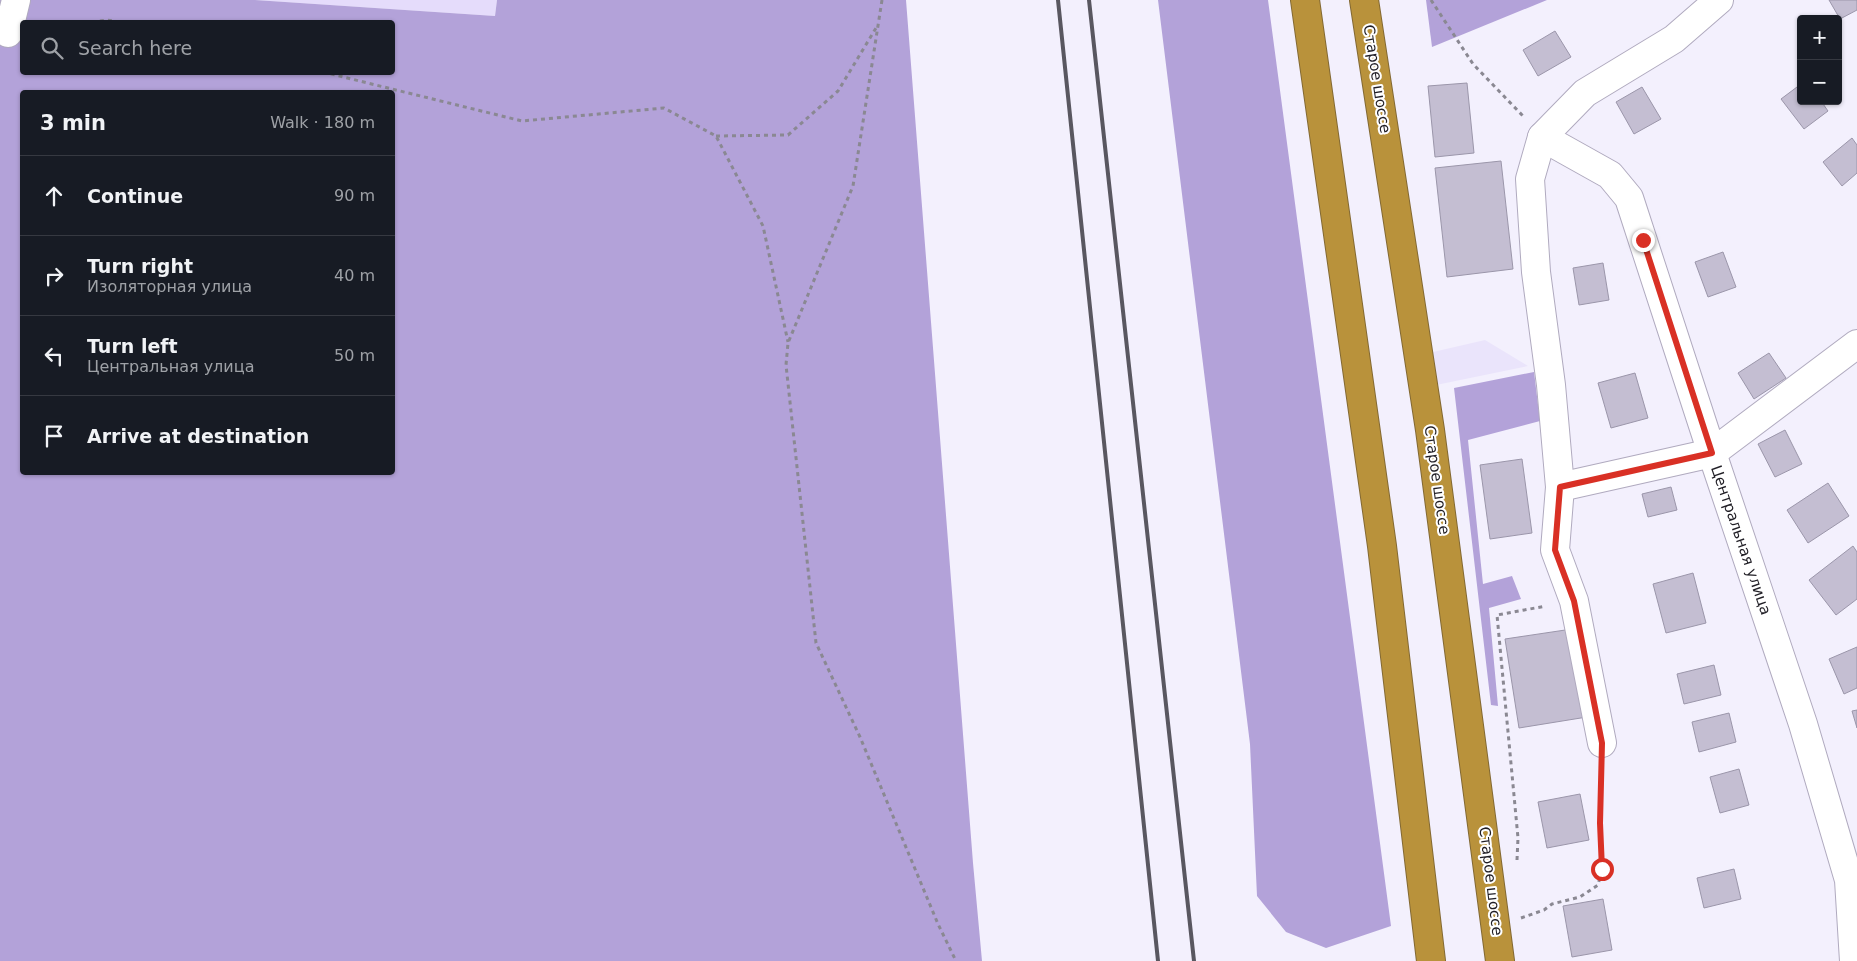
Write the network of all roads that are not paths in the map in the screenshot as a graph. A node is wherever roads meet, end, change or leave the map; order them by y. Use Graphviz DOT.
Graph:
graph roads {
  1 [pos="16,0"];
  2 [pos="1305,0"];
  3 [pos="1364,0"];
  4 [pos="1719,0"];
  5 [pos="8,33"];
  6 [pos="1542,137"];
  7 [pos="1857,344"];
  8 [pos="1712,453"];
  9 [pos="1560,487"];
  10 [pos="1602,743"];
  11 [pos="1431,961"];
  12 [pos="1500,961"];
  13 [pos="1854,961"];
  1 -- 5 [label="street"];
  2 -- 11 [label="highway"];
  3 -- 12 [label="highway, Старое шоссе"];
  4 -- 6 [label="street"];
  6 -- 8 [label="street, Центральная улица"];
  6 -- 9 [label="street"];
  7 -- 8 [label="street"];
  8 -- 9 [label="street"];
  8 -- 13 [label="street, Центральная улица"];
  9 -- 10 [label="street"];
}
